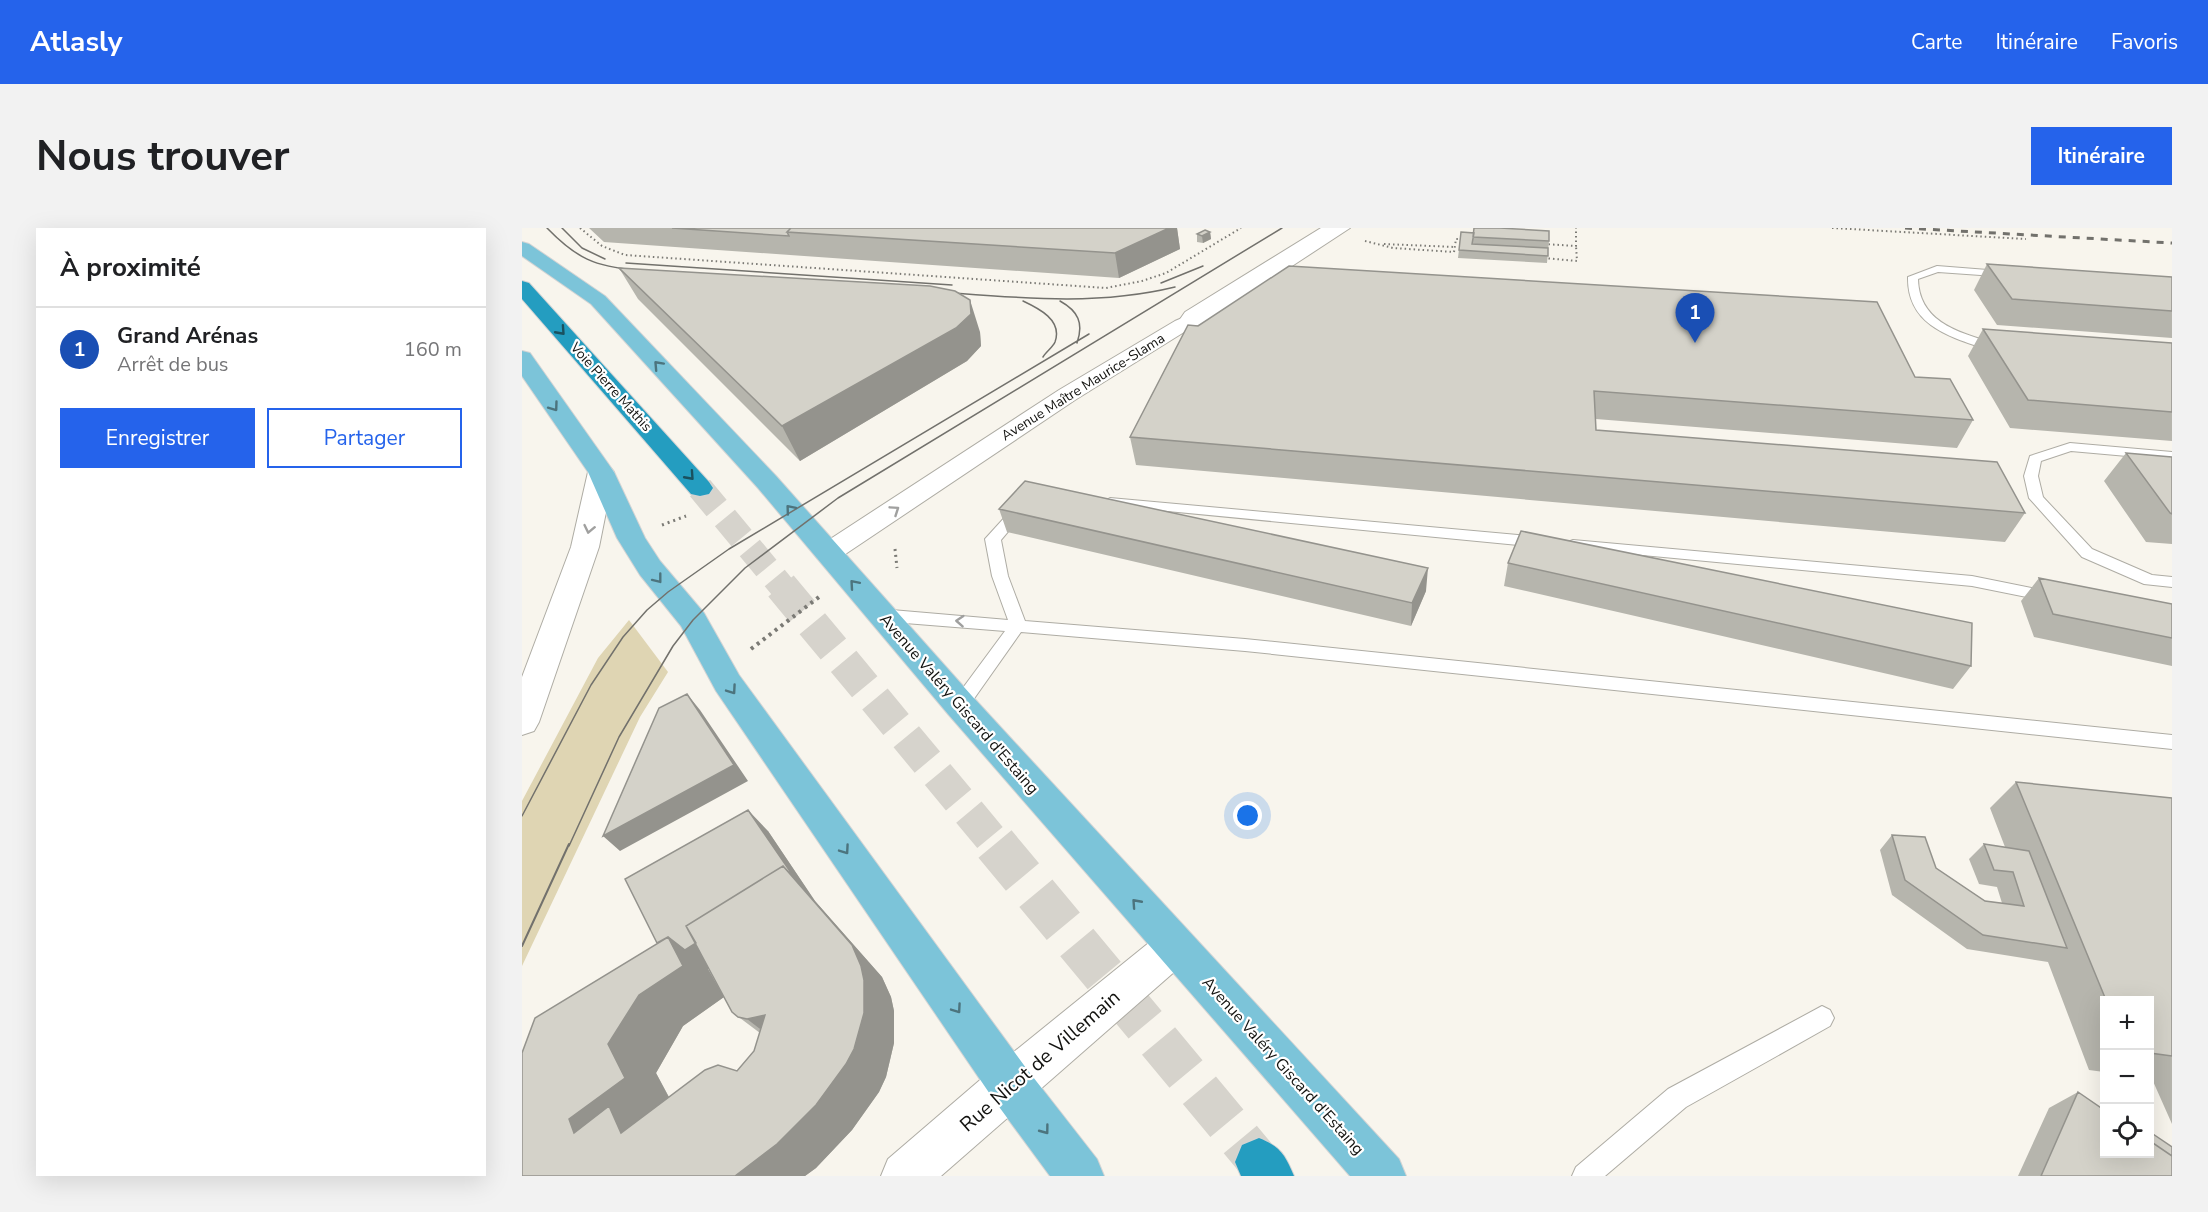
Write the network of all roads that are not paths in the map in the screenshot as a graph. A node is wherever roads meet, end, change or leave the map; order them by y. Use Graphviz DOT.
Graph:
graph roads {
  1 [pos="1328,228"];
  2 [pos="1341,228"];
  3 [pos="522,248"];
  4 [pos="2019,274"];
  5 [pos="522,287"];
  6 [pos="1200,324"];
  7 [pos="2014,351"];
  8 [pos="522,358"];
  9 [pos="2172,456"];
  10 [pos="601,472"];
  11 [pos="700,488"];
  12 [pos="1033,495"];
  13 [pos="1091,500"];
  14 [pos="828,553"];
  15 [pos="2172,582"];
  16 [pos="2066,600"];
  17 [pos="880,615"];
  18 [pos="1018,625"];
  19 [pos="960,705"];
  20 [pos="522,722"];
  21 [pos="2172,742"];
  22 [pos="1175,946"];
  23 [pos="1822,1017"];
  24 [pos="1010,1084"];
  25 [pos="905,1176"];
  26 [pos="1080,1176"];
  27 [pos="1382,1176"];
  28 [pos="1585,1176"];
  1 -- 6 [label="lane"];
  2 -- 6 [label="street, Avenue Maître Maurice-Slama"];
  14 -- 3 [label="main road, Avenue Valéry Giscard d'Estaing, one-way"];
  4 -- 7 [label="lane"];
  5 -- 11 [label="highway, Voie Pierre Mathis, one-way"];
  14 -- 6 [label="street, Avenue Maître Maurice-Slama, one-way"];
  8 -- 10 [label="main road, one-way"];
  9 -- 15 [label="lane"];
  10 -- 20 [label="street, one-way"];
  10 -- 24 [label="main road, one-way"];
  12 -- 18 [label="lane"];
  13 -- 16 [label="lane"];
  17 -- 14 [label="main road, Avenue Valéry Giscard d'Estaing, one-way"];
  18 -- 17 [label="lane, one-way"];
  17 -- 19 [label="main road, Avenue Valéry Giscard d'Estaing"];
  18 -- 19 [label="lane"];
  18 -- 21 [label="lane"];
  22 -- 19 [label="main road, Avenue Valéry Giscard d'Estaing, one-way"];
  22 -- 24 [label="street, Rue Nicot de Villemain"];
  22 -- 27 [label="main road, Avenue Valéry Giscard d'Estaing"];
  23 -- 28 [label="lane"];
  24 -- 25 [label="street, Rue Nicot de Villemain"];
  24 -- 26 [label="main road, one-way"];
}
